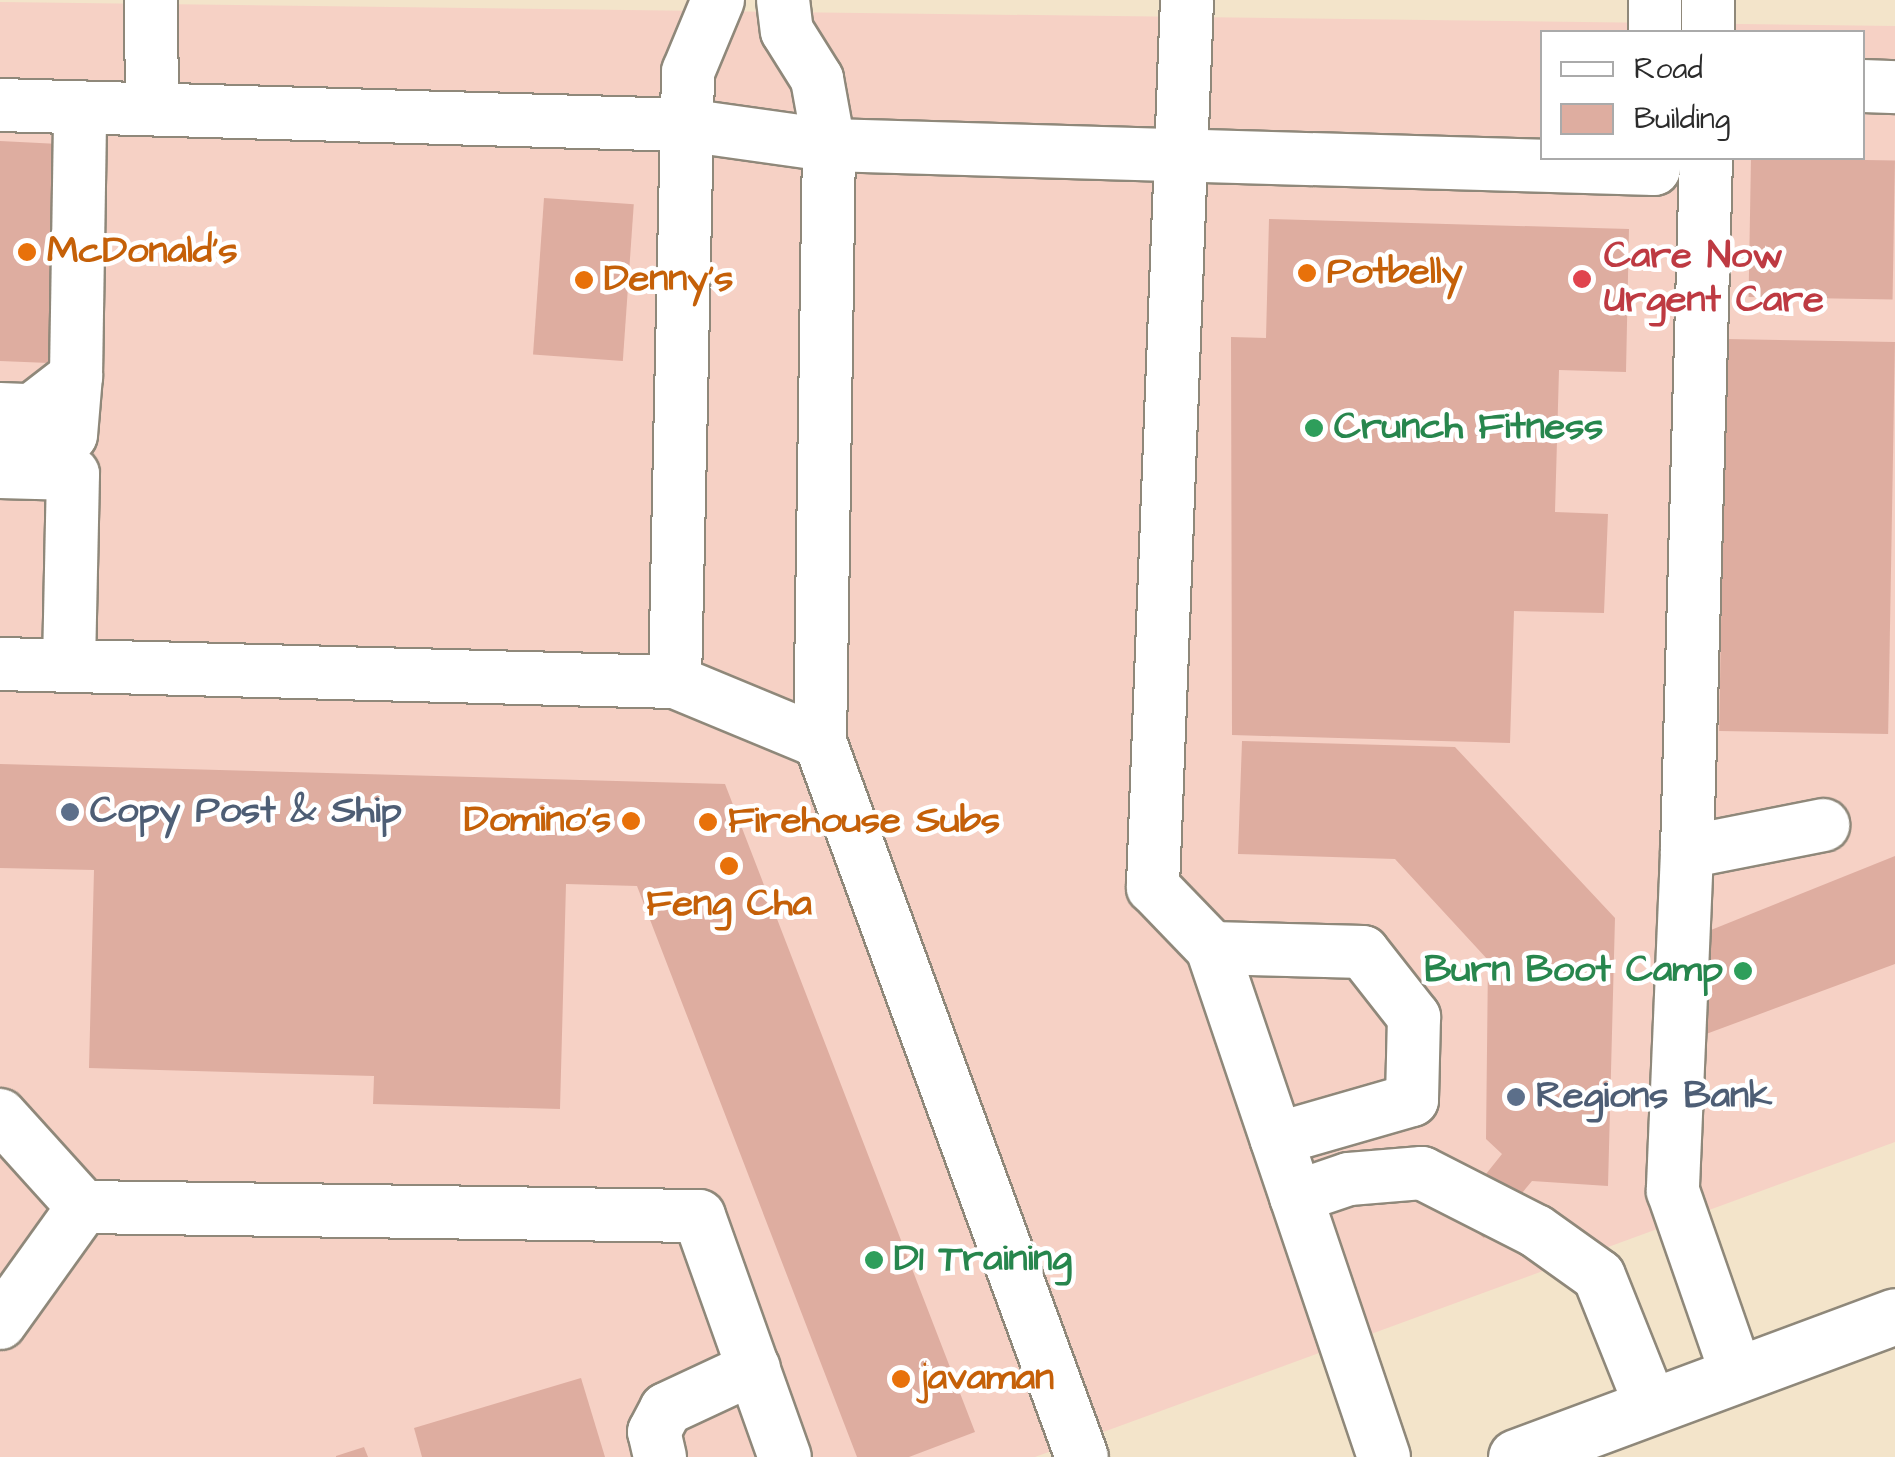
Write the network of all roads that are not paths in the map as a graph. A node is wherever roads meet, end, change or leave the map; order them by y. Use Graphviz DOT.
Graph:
graph roads {
  1 [pos="151,0"];
  2 [pos="718,0"];
  3 [pos="784,0"];
  4 [pos="1187,0"];
  5 [pos="1655,0"];
  6 [pos="1708,0"];
  7 [pos="1655,30"];
  8 [pos="1708,30"];
  9 [pos="1865,86"];
  10 [pos="1895,87"];
  11 [pos="0,104"];
  12 [pos="80,107"];
  13 [pos="152,109"];
  14 [pos="686,125"];
  15 [pos="829,146"];
  16 [pos="1184,153"];
  17 [pos="1654,160"];
  18 [pos="1706,160"];
  19 [pos="76,376"];
  20 [pos="0,409"];
  21 [pos="0,456"];
  22 [pos="0,472"];
  23 [pos="0,664"];
  24 [pos="69,665"];
  25 [pos="675,682"];
  26 [pos="820,742"];
  27 [pos="1823,824"];
  28 [pos="1688,852"];
  29 [pos="1212,948"];
  30 [pos="0,1115"];
  31 [pos="1276,1139"];
  32 [pos="1296,1197"];
  33 [pos="83,1207"];
  34 [pos="1895,1316"];
  35 [pos="0,1323"];
  36 [pos="754,1368"];
  37 [pos="1737,1375"];
  38 [pos="1651,1406"];
  39 [pos="660,1457"];
  40 [pos="786,1457"];
  41 [pos="1082,1457"];
  42 [pos="1384,1457"];
  43 [pos="1516,1457"];
  1 -- 13 [label="lane"];
  2 -- 14 [label="lane"];
  3 -- 15 [label="lane"];
  4 -- 16 [label="lane"];
  5 -- 7 [label="lane"];
  6 -- 8 [label="lane"];
  9 -- 10 [label="lane"];
  11 -- 12 [label="lane"];
  12 -- 13 [label="lane"];
  12 -- 19 [label="lane"];
  13 -- 14 [label="lane"];
  14 -- 15 [label="lane"];
  14 -- 25 [label="lane"];
  15 -- 16 [label="lane"];
  15 -- 26 [label="lane"];
  16 -- 17 [label="lane"];
  16 -- 29 [label="lane"];
  18 -- 28 [label="lane"];
  19 -- 20 [label="lane"];
  19 -- 21 [label="lane"];
  22 -- 24 [label="lane"];
  23 -- 24 [label="lane"];
  24 -- 25 [label="lane"];
  25 -- 26 [label="lane"];
  26 -- 41 [label="lane"];
  27 -- 28 [label="lane"];
  28 -- 37 [label="lane"];
  29 -- 31 [label="lane"];
  29 -- 31 [label="lane"];
  30 -- 33 [label="lane"];
  31 -- 32 [label="lane"];
  32 -- 38 [label="lane"];
  32 -- 42 [label="lane"];
  33 -- 35 [label="lane"];
  33 -- 36 [label="lane"];
  34 -- 37 [label="main road"];
  36 -- 39 [label="lane"];
  36 -- 40 [label="lane"];
  37 -- 38 [label="main road"];
  38 -- 43 [label="main road"];
}
